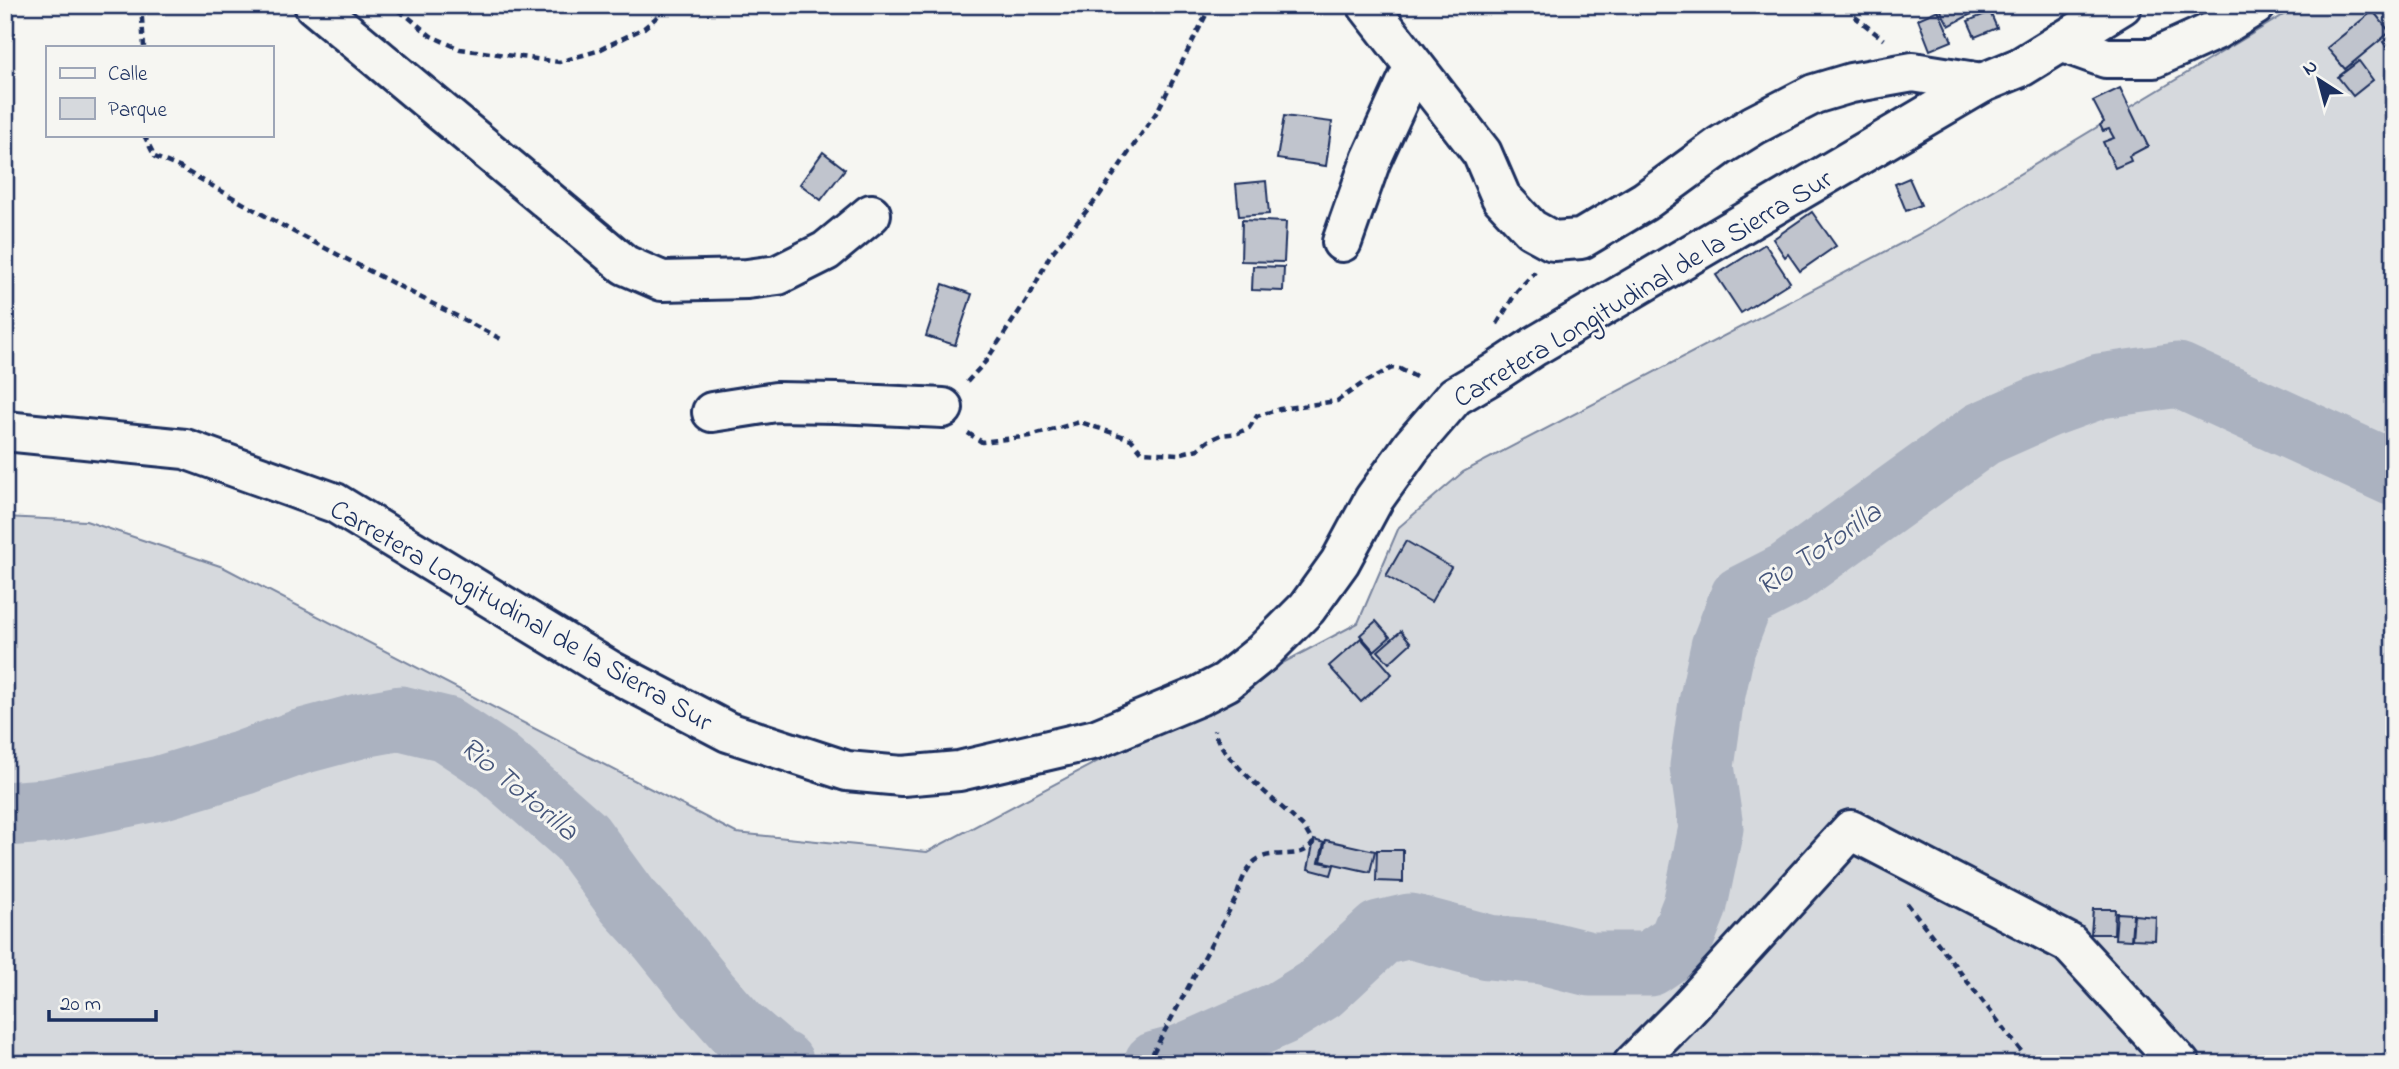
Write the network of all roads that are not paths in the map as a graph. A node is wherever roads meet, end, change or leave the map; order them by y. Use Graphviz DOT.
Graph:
graph roads {
  1 [pos="314,5"];
  2 [pos="1367,5"];
  3 [pos="2122,5"];
  4 [pos="2256,5"];
  5 [pos="2061,42"];
  6 [pos="1414,66"];
  7 [pos="1982,83"];
  8 [pos="871,214"];
  9 [pos="1342,242"];
  10 [pos="943,408"];
  11 [pos="712,412"];
  12 [pos="5,431"];
  13 [pos="1633,1064"];
  14 [pos="2180,1064"];
  1 -- 8 [label="main road"];
  2 -- 6 [label="main road"];
  3 -- 5 [label="main road, Carretera Longitudinal de la Sierra Sur"];
  4 -- 5 [label="main road"];
  5 -- 7 [label="main road, Carretera Longitudinal de la Sierra Sur"];
  6 -- 7 [label="main road"];
  6 -- 9 [label="main road"];
  7 -- 12 [label="main road, Carretera Longitudinal de la Sierra Sur"];
  10 -- 11 [label="main road"];
  13 -- 14 [label="main road"];
}
